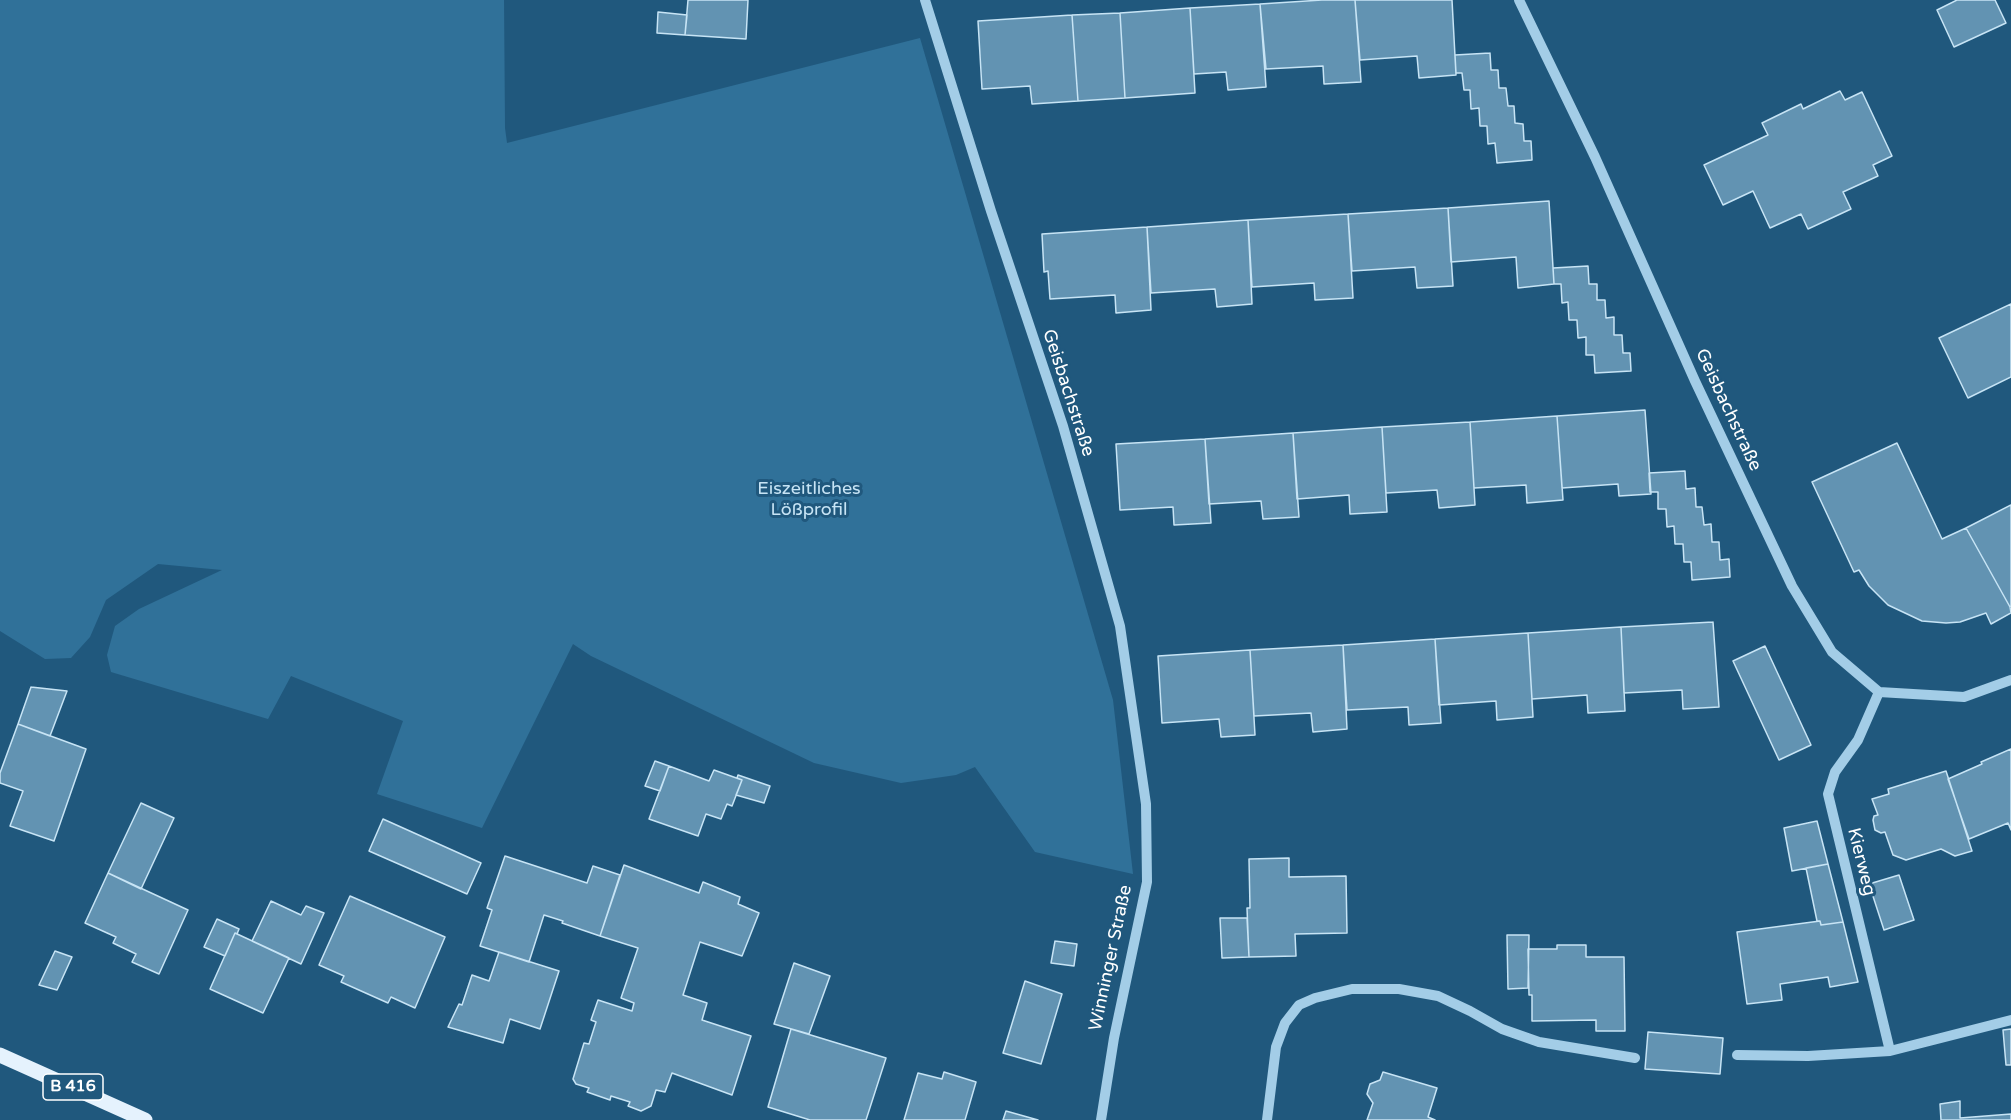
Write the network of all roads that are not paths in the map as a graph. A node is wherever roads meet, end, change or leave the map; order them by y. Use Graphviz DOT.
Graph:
graph roads {
  1 [pos="925,0"];
  2 [pos="1519,0"];
  3 [pos="2011,680"];
  4 [pos="1880,692"];
  5 [pos="1146,804"];
  6 [pos="2011,1020"];
  7 [pos="1890,1051"];
  8 [pos="0,1055"];
  9 [pos="1737,1055"];
  10 [pos="1635,1058"];
  11 [pos="145,1120"];
  12 [pos="1101,1120"];
  13 [pos="1268,1120"];
  1 -- 5 [label="street, Geisbachstraße"];
  2 -- 4 [label="street, Geisbachstraße"];
  3 -- 4 [label="street"];
  4 -- 7 [label="street, Kierweg"];
  5 -- 12 [label="street, Winninger Straße"];
  6 -- 7 [label="street"];
  7 -- 9 [label="street"];
  8 -- 11 [label="main road, B 416"];
  10 -- 13 [label="street"];
}
